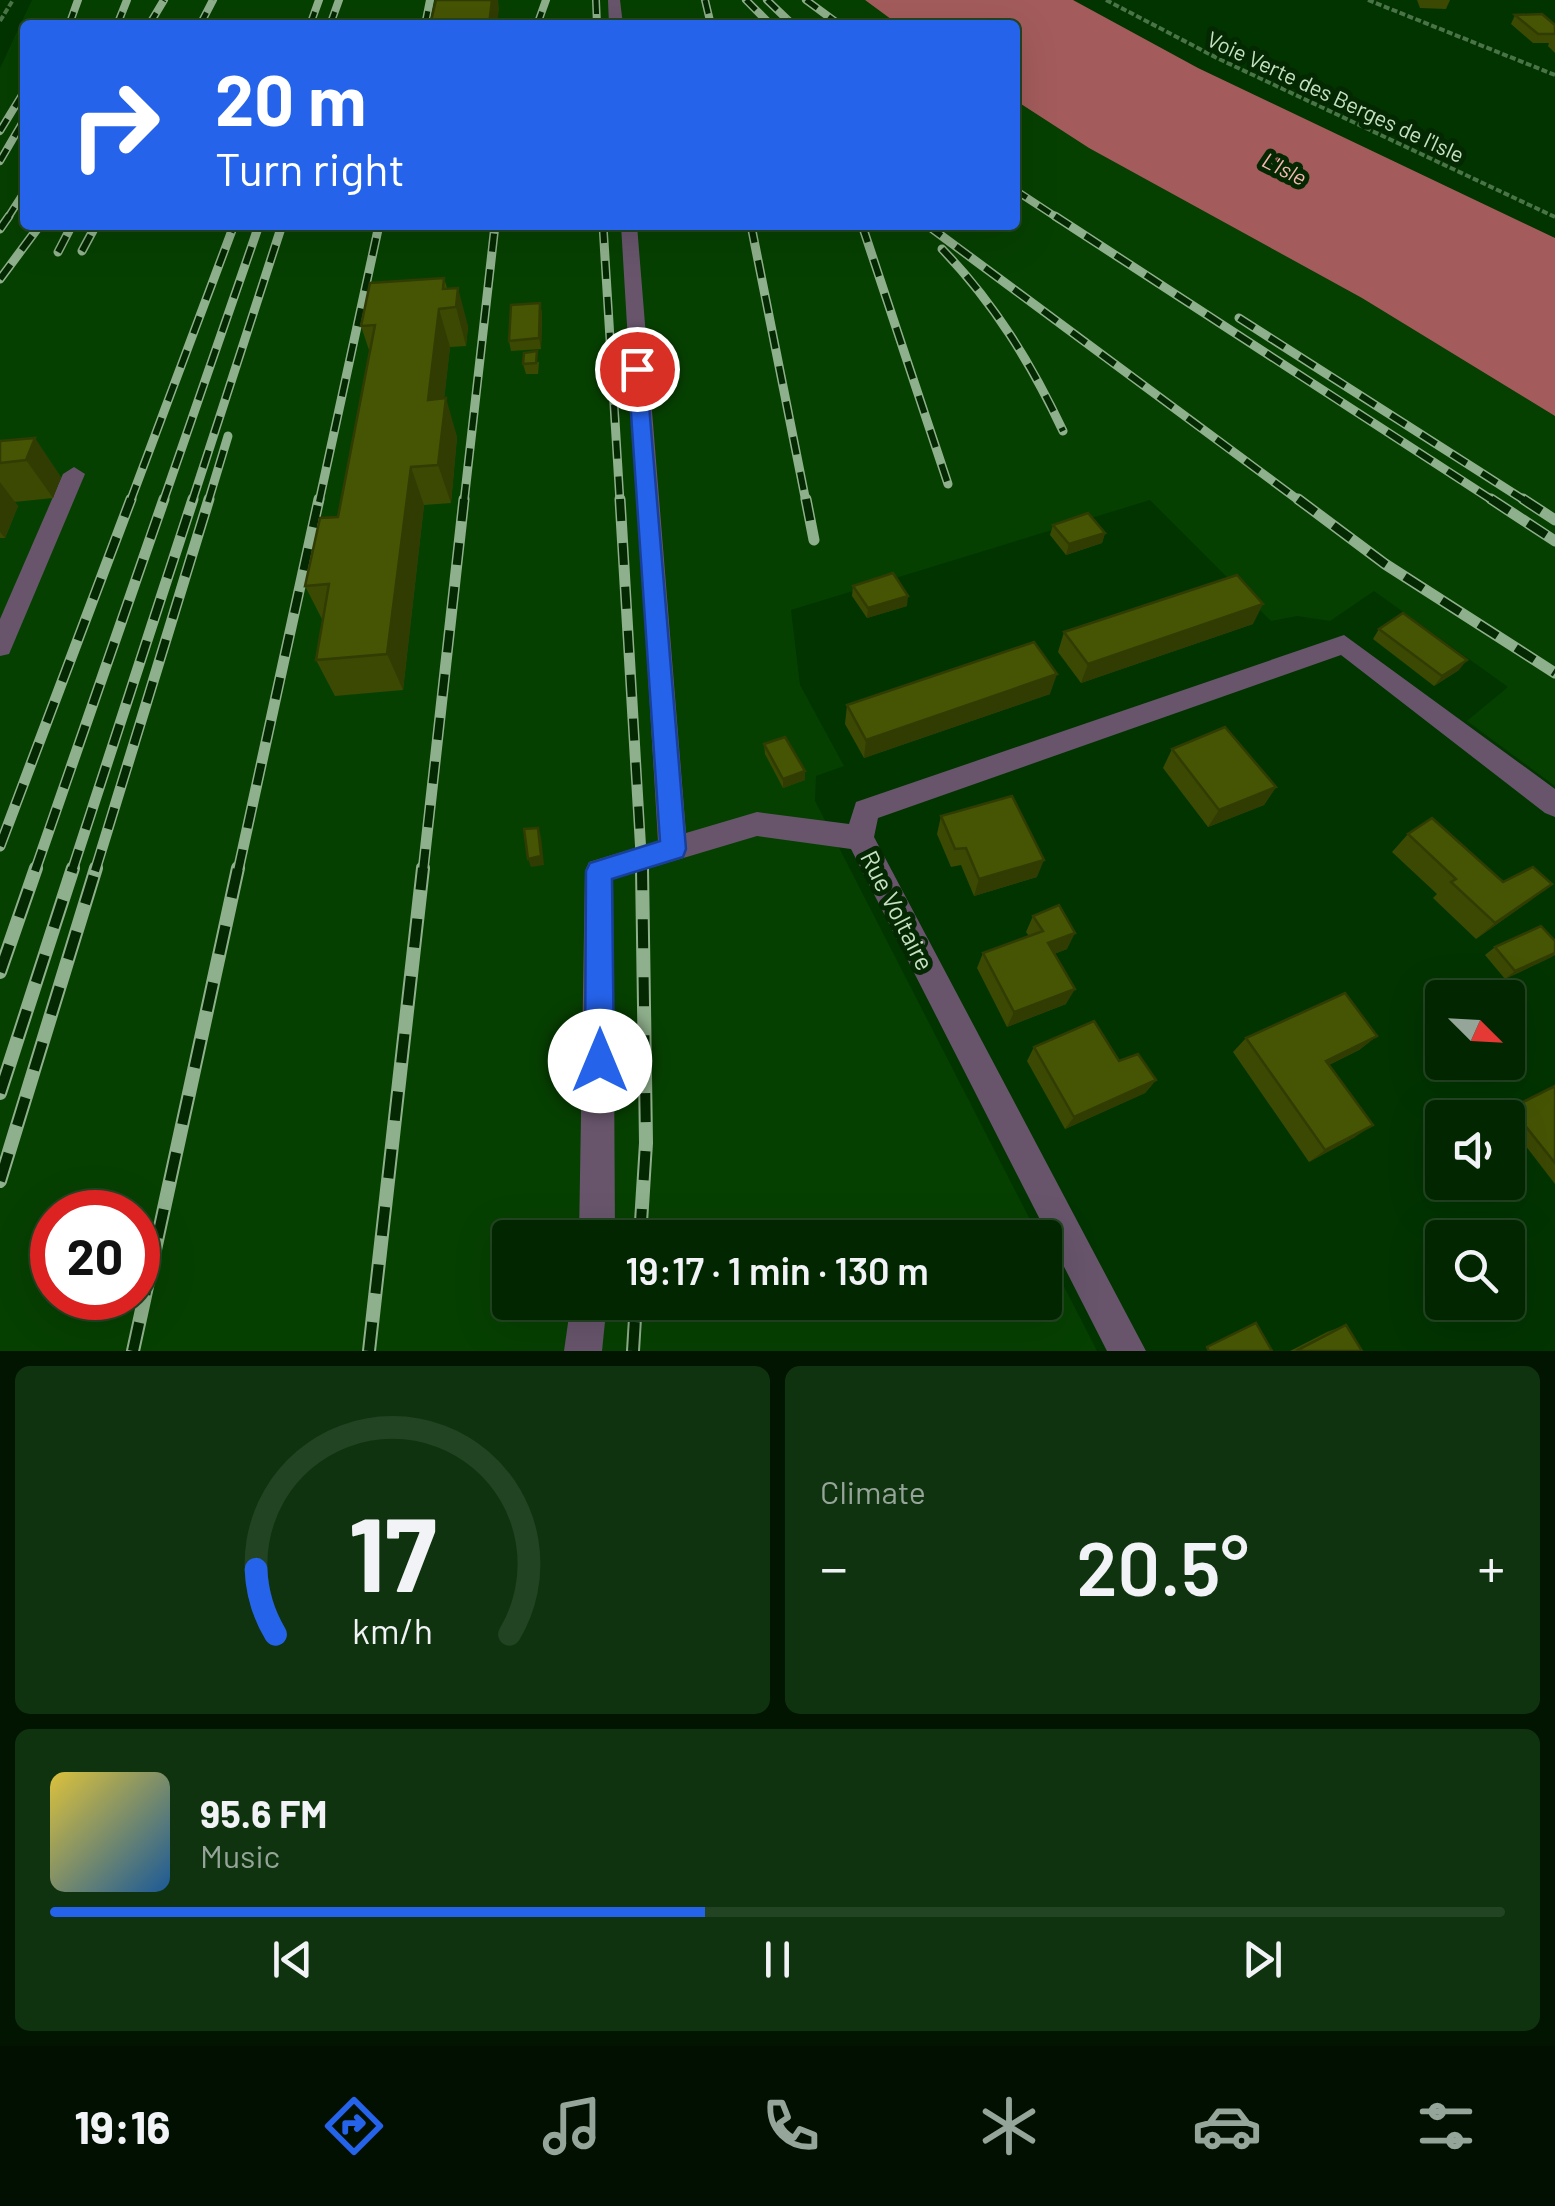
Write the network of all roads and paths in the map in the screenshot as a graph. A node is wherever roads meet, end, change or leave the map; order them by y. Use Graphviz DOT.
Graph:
graph roads {
  1 [pos="13,0"];
  2 [pos="1106,0"];
  3 [pos="1368,0"];
  4 [pos="0,21"];
  5 [pos="1555,75"];
  6 [pos="1555,217"];
  7 [pos="629,230"];
  8 [pos="74,474"];
  9 [pos="0,647"];
  10 [pos="1555,805"];
  11 [pos="860,838"];
  12 [pos="674,849"];
  13 [pos="597,1220"];
  14 [pos="587,1320"];
  15 [pos="583,1351"];
  16 [pos="1127,1351"];
  1 -- 4 [label="path"];
  2 -- 6 [label="path, Voie Verte des Berges de l'Isle"];
  3 -- 5 [label="path"];
  7 -- 12 [label="street"];
  8 -- 9 [label="street"];
  10 -- 11 [label="street, Rue Voltaire"];
  11 -- 12 [label="street"];
  11 -- 16 [label="street, Rue Voltaire"];
  12 -- 13 [label="street"];
  14 -- 15 [label="street"];
}
